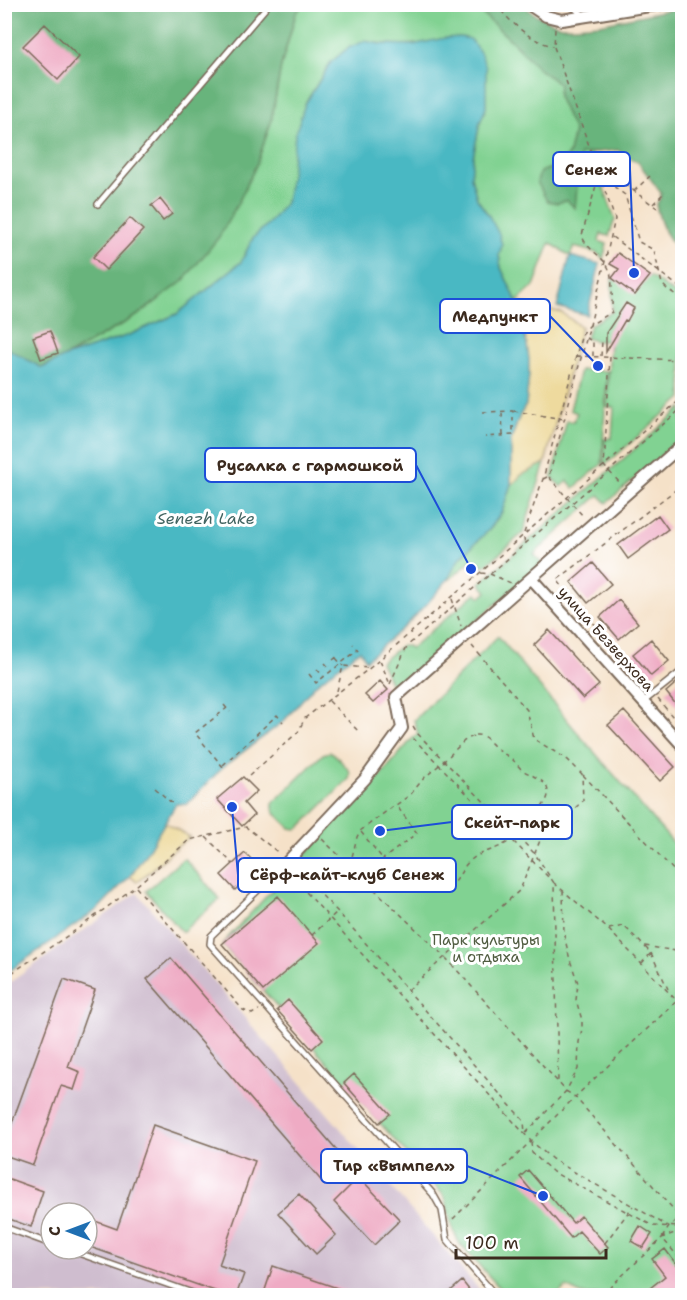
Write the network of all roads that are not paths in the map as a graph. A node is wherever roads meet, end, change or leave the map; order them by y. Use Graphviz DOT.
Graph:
graph roads {
  1 [pos="269,4"];
  2 [pos="528,4"];
  3 [pos="570,4"];
  4 [pos="662,4"];
  5 [pos="586,17"];
  6 [pos="98,204"];
  7 [pos="682,446"];
  8 [pos="531,578"];
  9 [pos="682,671"];
  10 [pos="644,702"];
  11 [pos="682,746"];
  12 [pos="285,864"];
  13 [pos="4,1227"];
  14 [pos="39,1240"];
  15 [pos="99,1260"];
  16 [pos="201,1296"];
  17 [pos="496,1296"];
  1 -- 6 [label="lane"];
  2 -- 5 [label="street"];
  3 -- 5 [label="lane"];
  4 -- 5 [label="street"];
  7 -- 8 [label="street"];
  8 -- 10 [label="street, улица Безверхова"];
  8 -- 12 [label="street"];
  9 -- 10 [label="lane"];
  10 -- 11 [label="street, улица Безверхова"];
  12 -- 17 [label="lane"];
  13 -- 14 [label="lane"];
  15 -- 16 [label="lane"];
}
